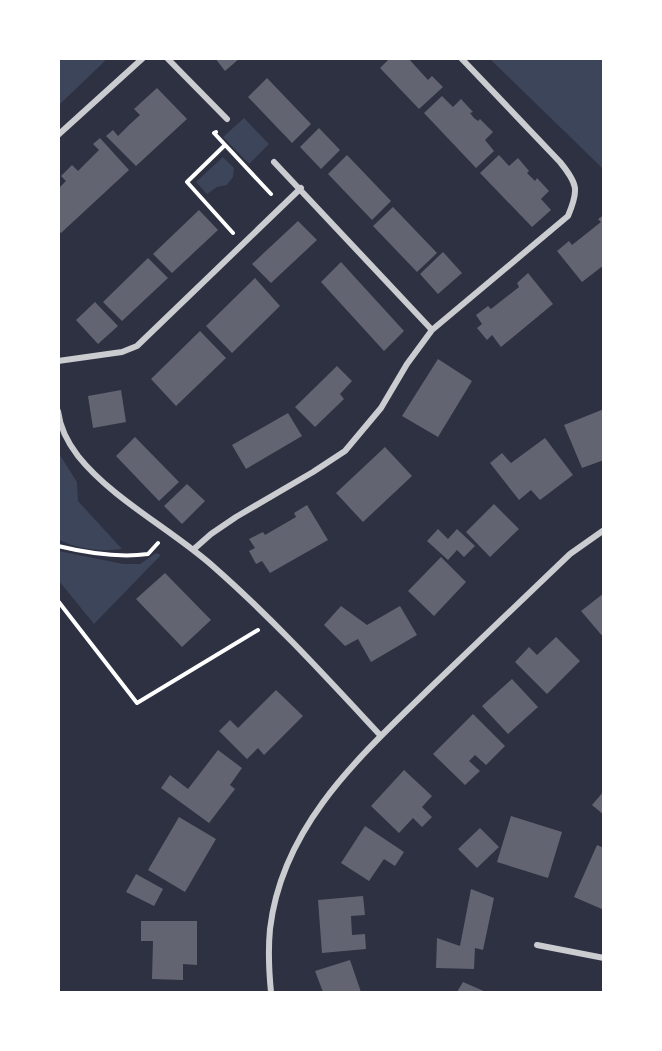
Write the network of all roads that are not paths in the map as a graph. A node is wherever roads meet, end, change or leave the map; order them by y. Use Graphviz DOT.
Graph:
graph roads {
  1 [pos="143,58"];
  2 [pos="166,58"];
  3 [pos="461,58"];
  4 [pos="227,119"];
  5 [pos="58,135"];
  6 [pos="274,162"];
  7 [pos="300,188"];
  8 [pos="432,330"];
  9 [pos="58,362"];
  10 [pos="58,411"];
  11 [pos="603,530"];
  12 [pos="194,549"];
  13 [pos="381,736"];
  14 [pos="537,945"];
  15 [pos="603,958"];
  16 [pos="271,993"];
  1 -- 5 [label="street"];
  2 -- 4 [label="street"];
  3 -- 8 [label="street"];
  6 -- 7 [label="street"];
  7 -- 8 [label="street"];
  7 -- 9 [label="street"];
  8 -- 12 [label="street"];
  10 -- 12 [label="street"];
  11 -- 13 [label="street"];
  12 -- 13 [label="street"];
  13 -- 16 [label="street"];
  14 -- 15 [label="street"];
}
